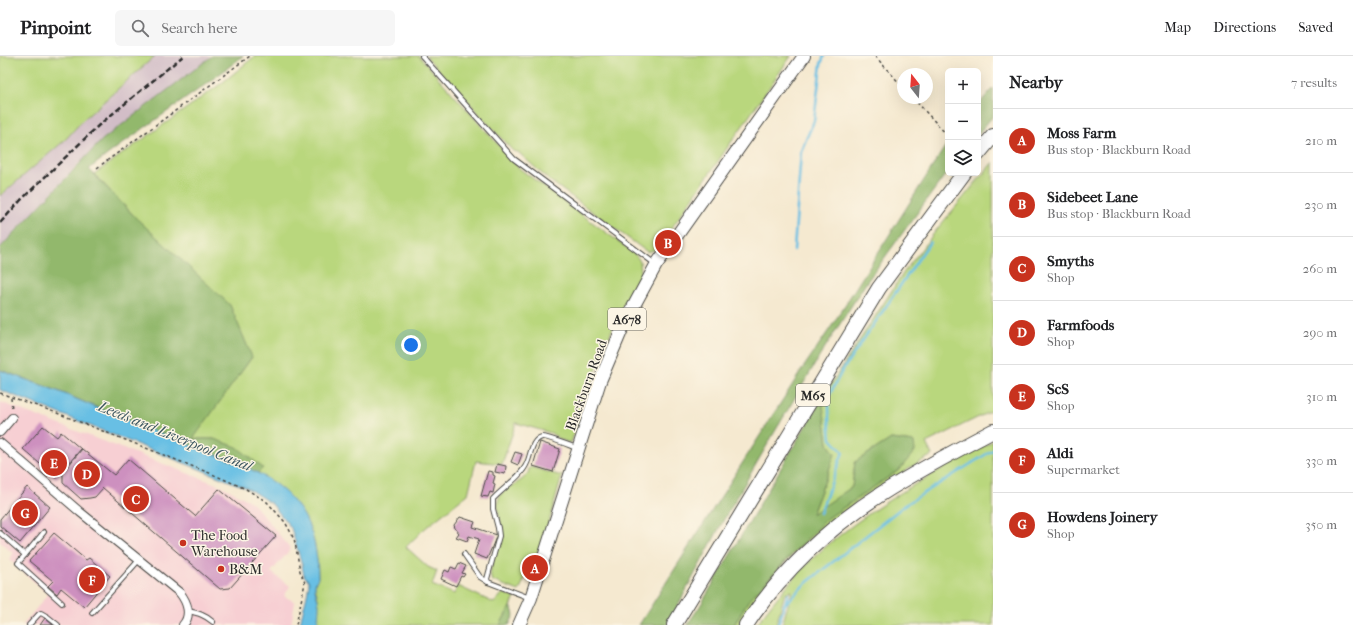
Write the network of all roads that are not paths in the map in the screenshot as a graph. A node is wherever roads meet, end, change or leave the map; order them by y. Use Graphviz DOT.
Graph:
graph roads {
  1 [pos="422,56"];
  2 [pos="804,56"];
  3 [pos="993,136"];
  4 [pos="981,150"];
  5 [pos="962,176"];
  6 [pos="656,264"];
  7 [pos="12,418"];
  8 [pos="993,431"];
  9 [pos="0,432"];
  10 [pos="0,443"];
  11 [pos="579,449"];
  12 [pos="44,532"];
  13 [pos="0,533"];
  14 [pos="464,554"];
  15 [pos="25,555"];
  16 [pos="139,559"];
  17 [pos="488,582"];
  18 [pos="531,598"];
  19 [pos="62,603"];
  20 [pos="188,611"];
  21 [pos="92,613"];
  22 [pos="213,622"];
  23 [pos="29,625"];
  24 [pos="58,625"];
  25 [pos="183,625"];
  26 [pos="518,625"];
  27 [pos="674,625"];
  28 [pos="746,625"];
  1 -- 6 [label="lane"];
  2 -- 6 [label="main road, Blackburn Road / A678"];
  3 -- 4 [label="highway"];
  5 -- 27 [label="highway, M65"];
  6 -- 11 [label="main road, Blackburn Road / A678"];
  7 -- 9 [label="street"];
  8 -- 28 [label="highway"];
  10 -- 16 [label="street"];
  11 -- 17 [label="lane"];
  11 -- 18 [label="main road, Blackburn Road / A678"];
  12 -- 15 [label="lane"];
  13 -- 15 [label="lane"];
  14 -- 17 [label="lane"];
  15 -- 19 [label="lane"];
  16 -- 20 [label="street"];
  16 -- 21 [label="lane"];
  17 -- 18 [label="lane"];
  18 -- 26 [label="main road, Blackburn Road / A678"];
  20 -- 22 [label="lane"];
  20 -- 25 [label="street"];
  23 -- 24 [label="lane"];
}
